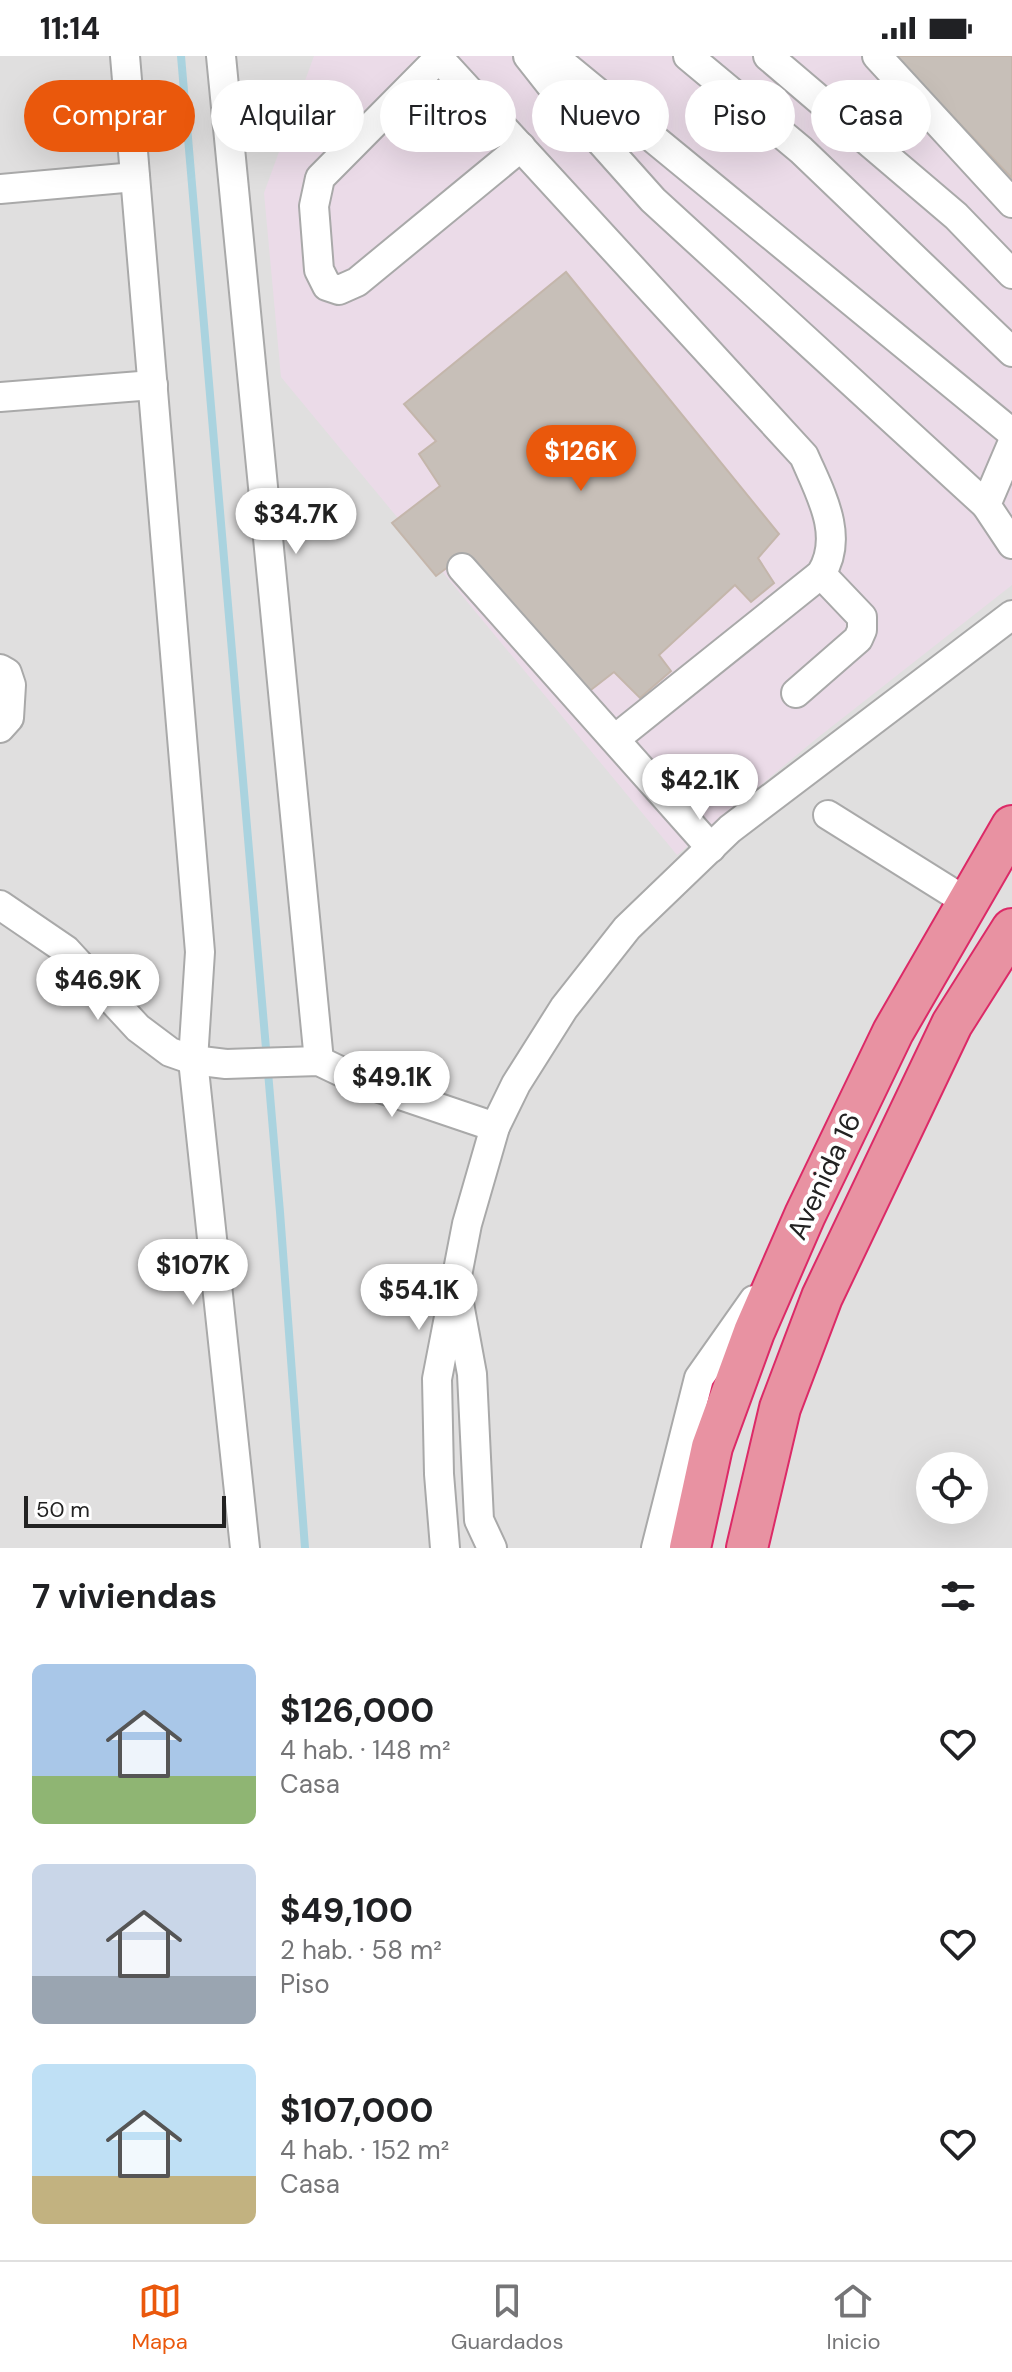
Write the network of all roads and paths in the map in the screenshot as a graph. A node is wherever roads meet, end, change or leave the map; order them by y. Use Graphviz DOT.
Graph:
graph roads {
  1 [pos="125,56"];
  2 [pos="221,56"];
  3 [pos="688,56"];
  4 [pos="768,56"];
  5 [pos="877,56"];
  6 [pos="438,57"];
  7 [pos="537,57"];
  8 [pos="521,147"];
  9 [pos="135,177"];
  10 [pos="0,189"];
  11 [pos="1012,203"];
  12 [pos="1012,274"];
  13 [pos="1012,352"];
  14 [pos="153,385"];
  15 [pos="0,397"];
  16 [pos="1012,433"];
  17 [pos="1012,444"];
  18 [pos="986,505"];
  19 [pos="1012,544"];
  20 [pos="462,568"];
  21 [pos="821,574"];
  22 [pos="1012,615"];
  23 [pos="0,669"];
  24 [pos="796,693"];
  25 [pos="0,728"];
  26 [pos="615,739"];
  27 [pos="828,815"];
  28 [pos="1012,826"];
  29 [pos="711,848"];
  30 [pos="967,902"];
  31 [pos="0,905"];
  32 [pos="1012,930"];
  33 [pos="193,1060"];
  34 [pos="308,1062"];
  35 [pos="495,1127"];
  36 [pos="791,1247"];
  37 [pos="455,1286"];
  38 [pos="245,1548"];
  39 [pos="445,1548"];
  40 [pos="492,1548"];
  41 [pos="656,1548"];
  42 [pos="690,1548"];
  43 [pos="747,1548"];
  1 -- 9 [label="street"];
  2 -- 34 [label="street"];
  3 -- 13 [label="street"];
  4 -- 12 [label="street"];
  5 -- 11 [label="street"];
  6 -- 8 [label="street"];
  6 -- 8 [label="street"];
  7 -- 16 [label="street"];
  7 -- 18 [label="street"];
  8 -- 21 [label="street"];
  9 -- 10 [label="street"];
  9 -- 14 [label="street"];
  14 -- 15 [label="street"];
  14 -- 33 [label="street"];
  17 -- 18 [label="street"];
  18 -- 19 [label="street"];
  20 -- 26 [label="street"];
  21 -- 24 [label="street"];
  21 -- 26 [label="street"];
  22 -- 29 [label="street"];
  23 -- 25 [label="street"];
  26 -- 29 [label="street"];
  27 -- 30 [label="street"];
  28 -- 30 [label="highway, Avenida 16"];
  29 -- 35 [label="street"];
  30 -- 36 [label="highway, Avenida 16"];
  31 -- 33 [label="street"];
  32 -- 43 [label="highway, Avenida 16"];
  33 -- 34 [label="street"];
  33 -- 38 [label="street"];
  34 -- 35 [label="street"];
  35 -- 37 [label="street"];
  36 -- 41 [label="street"];
  36 -- 42 [label="highway, Avenida 16"];
  37 -- 39 [label="street"];
  37 -- 40 [label="street"];
}
